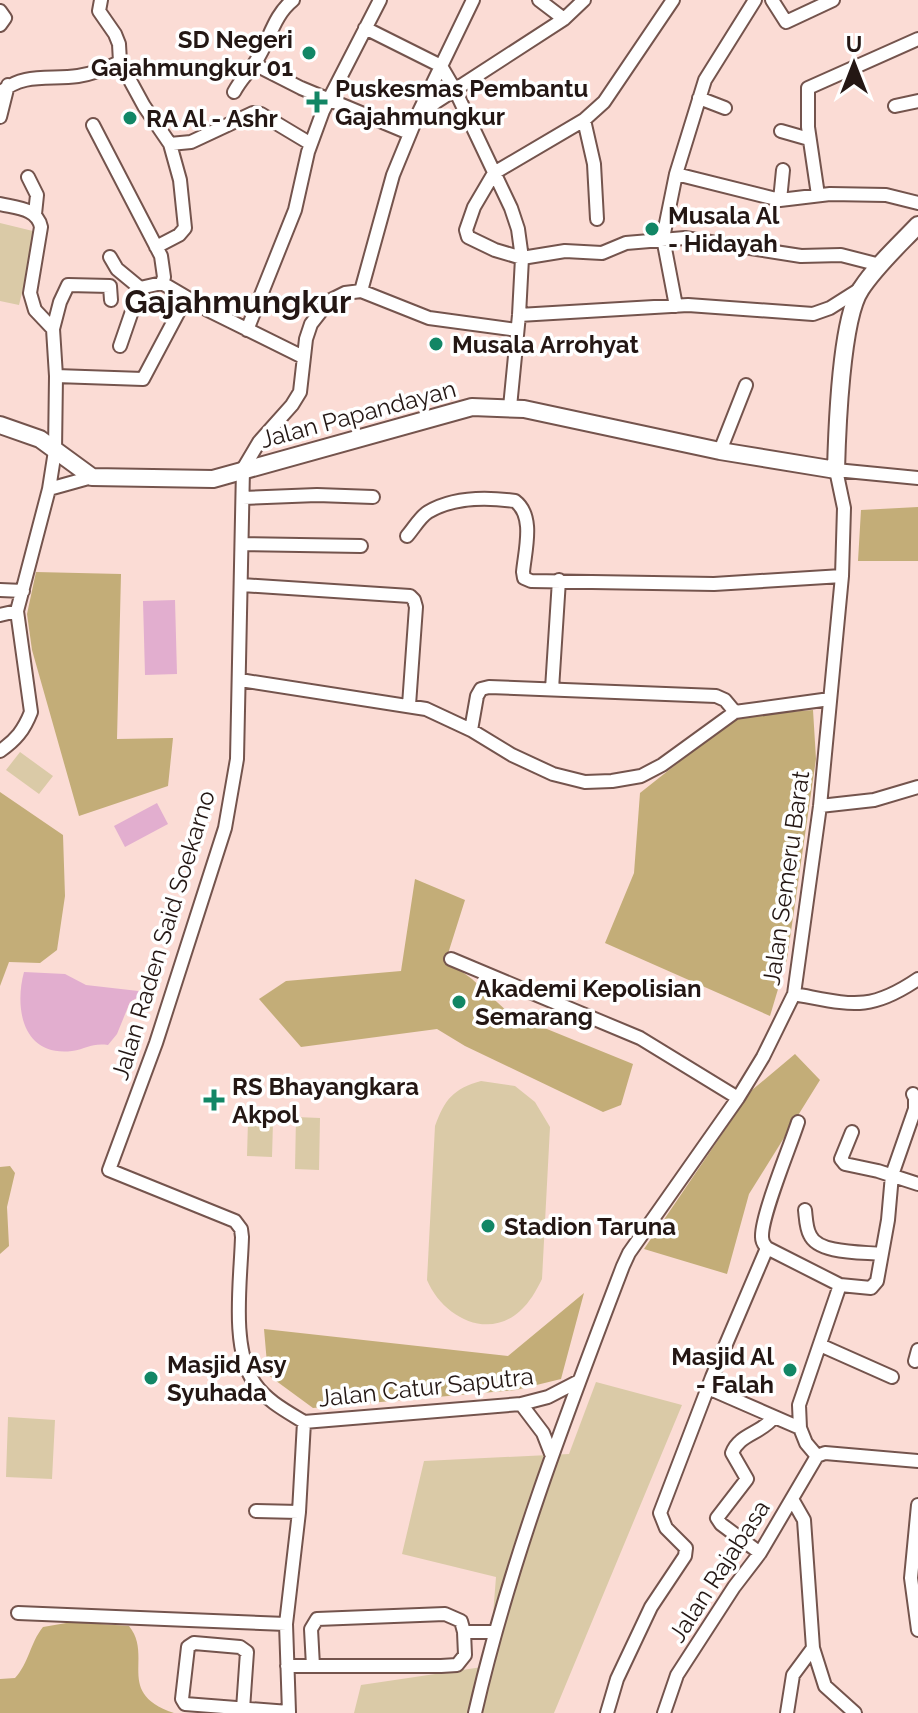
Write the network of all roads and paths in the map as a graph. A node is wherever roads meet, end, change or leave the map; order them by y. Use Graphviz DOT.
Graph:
graph roads {
  1 [pos="101,0"];
  2 [pos="380,0"];
  3 [pos="473,0"];
  4 [pos="539,0"];
  5 [pos="584,0"];
  6 [pos="673,0"];
  7 [pos="755,0"];
  8 [pos="772,0"];
  9 [pos="833,0"];
  10 [pos="285,3"];
  11 [pos="0,11"];
  12 [pos="564,19"];
  13 [pos="0,25"];
  14 [pos="365,28"];
  15 [pos="918,39"];
  16 [pos="120,62"];
  17 [pos="254,64"];
  18 [pos="441,66"];
  19 [pos="4,89"];
  20 [pos="455,90"];
  21 [pos="234,92"];
  22 [pos="699,98"];
  23 [pos="329,100"];
  24 [pos="918,101"];
  25 [pos="895,106"];
  26 [pos="725,108"];
  27 [pos="0,117"];
  28 [pos="416,119"];
  29 [pos="584,120"];
  30 [pos="93,125"];
  31 [pos="781,131"];
  32 [pos="409,133"];
  33 [pos="809,139"];
  34 [pos="170,144"];
  35 [pos="311,144"];
  36 [pos="783,170"];
  37 [pos="494,173"];
  38 [pos="676,174"];
  39 [pos="28,177"];
  40 [pos="818,195"];
  41 [pos="780,200"];
  42 [pos="918,203"];
  43 [pos="0,204"];
  44 [pos="35,214"];
  45 [pos="597,219"];
  46 [pos="918,225"];
  47 [pos="663,238"];
  48 [pos="156,247"];
  49 [pos="110,257"];
  50 [pos="522,258"];
  51 [pos="880,265"];
  52 [pos="162,283"];
  53 [pos="140,288"];
  54 [pos="860,289"];
  55 [pos="361,291"];
  56 [pos="186,298"];
  57 [pos="111,300"];
  58 [pos="676,306"];
  59 [pos="519,315"];
  60 [pos="53,329"];
  61 [pos="247,330"];
  62 [pos="517,330"];
  63 [pos="120,346"];
  64 [pos="303,357"];
  65 [pos="56,376"];
  66 [pos="746,385"];
  67 [pos="510,407"];
  68 [pos="0,425"];
  69 [pos="55,451"];
  70 [pos="720,451"];
  71 [pos="243,469"];
  72 [pos="836,470"];
  73 [pos="92,477"];
  74 [pos="918,478"];
  75 [pos="49,489"];
  76 [pos="373,497"];
  77 [pos="243,498"];
  78 [pos="407,536"];
  79 [pos="242,544"];
  80 [pos="361,546"];
  81 [pos="842,576"];
  82 [pos="559,580"];
  83 [pos="242,585"];
  84 [pos="0,590"];
  85 [pos="23,591"];
  86 [pos="17,611"];
  87 [pos="0,615"];
  88 [pos="240,680"];
  89 [pos="552,689"];
  90 [pos="830,699"];
  91 [pos="409,705"];
  92 [pos="735,712"];
  93 [pos="471,730"];
  94 [pos="0,751"];
  95 [pos="918,787"];
  96 [pos="820,806"];
  97 [pos="451,959"];
  98 [pos="918,979"];
  99 [pos="794,994"];
  100 [pos="913,1094"];
  101 [pos="738,1098"];
  102 [pos="798,1122"];
  103 [pos="852,1132"];
  104 [pos="109,1170"];
  105 [pos="892,1175"];
  106 [pos="918,1184"];
  107 [pos="805,1210"];
  108 [pos="767,1248"];
  109 [pos="881,1254"];
  110 [pos="840,1285"];
  111 [pos="820,1345"];
  112 [pos="892,1377"];
  113 [pos="579,1381"];
  114 [pos="708,1388"];
  115 [pos="521,1404"];
  116 [pos="774,1417"];
  117 [pos="304,1422"];
  118 [pos="800,1428"];
  119 [pos="552,1456"];
  120 [pos="817,1456"];
  121 [pos="918,1461"];
  122 [pos="792,1499"];
  123 [pos="918,1505"];
  124 [pos="256,1511"];
  125 [pos="299,1512"];
  126 [pos="915,1547"];
  127 [pos="760,1553"];
  128 [pos="915,1590"];
  129 [pos="18,1613"];
  130 [pos="286,1624"];
  131 [pos="918,1630"];
  132 [pos="464,1632"];
  133 [pos="494,1632"];
  134 [pos="813,1648"];
  135 [pos="287,1666"];
  136 [pos="313,1666"];
  137 [pos="243,1709"];
  138 [pos="290,1712"];
  139 [pos="475,1713"];
  140 [pos="607,1713"];
  141 [pos="664,1713"];
  142 [pos="787,1713"];
  143 [pos="855,1713"];
  1 -- 16 [label="street"];
  2 -- 14 [label="street"];
  3 -- 18 [label="street"];
  4 -- 12 [label="street"];
  5 -- 12 [label="street"];
  6 -- 29 [label="street"];
  7 -- 22 [label="street"];
  8 -- 9 [label="street"];
  10 -- 17 [label="street"];
  11 -- 13 [label="street"];
  12 -- 20 [label="street"];
  14 -- 18 [label="street"];
  14 -- 23 [label="street"];
  15 -- 33 [label="street"];
  16 -- 19 [label="street"];
  16 -- 34 [label="street"];
  17 -- 21 [label="street"];
  17 -- 23 [label="street"];
  18 -- 20 [label="street"];
  18 -- 28 [label="street"];
  19 -- 27 [label="street"];
  20 -- 28 [label="street"];
  20 -- 37 [label="street"];
  22 -- 26 [label="street"];
  22 -- 38 [label="street"];
  23 -- 32 [label="street"];
  23 -- 35 [label="street"];
  24 -- 25 [label="street"];
  28 -- 32 [label="street"];
  29 -- 37 [label="street"];
  29 -- 45 [label="street"];
  30 -- 48 [label="street"];
  31 -- 33 [label="street"];
  32 -- 55 [label="street"];
  33 -- 40 [label="street"];
  34 -- 35 [label="street"];
  34 -- 48 [label="street"];
  35 -- 61 [label="street"];
  36 -- 41 [label="street"];
  37 -- 50 [label="street"];
  37 -- 50 [label="street"];
  38 -- 41 [label="street"];
  38 -- 47 [label="street"];
  39 -- 44 [label="street"];
  40 -- 41 [label="street"];
  40 -- 42 [label="street"];
  43 -- 44 [label="street"];
  44 -- 60 [label="street"];
  46 -- 51 [label="main road"];
  47 -- 50 [label="street"];
  47 -- 51 [label="street"];
  47 -- 58 [label="street"];
  48 -- 52 [label="street"];
  49 -- 53 [label="street"];
  50 -- 59 [label="street"];
  51 -- 54 [label="main road"];
  52 -- 53 [label="street"];
  52 -- 56 [label="street"];
  53 -- 63 [label="street"];
  54 -- 58 [label="street"];
  54 -- 72 [label="main road"];
  55 -- 62 [label="street"];
  55 -- 64 [label="street"];
  56 -- 61 [label="street"];
  56 -- 65 [label="street"];
  57 -- 60 [label="street"];
  58 -- 59 [label="street"];
  59 -- 62 [label="street"];
  60 -- 65 [label="street"];
  61 -- 64 [label="street"];
  62 -- 67 [label="street"];
  64 -- 71 [label="street"];
  65 -- 69 [label="street"];
  66 -- 70 [label="street"];
  67 -- 70 [label="main road, Jalan Papandayan"];
  67 -- 71 [label="main road, Jalan Papandayan"];
  68 -- 69 [label="main road"];
  69 -- 73 [label="main road"];
  69 -- 75 [label="street"];
  70 -- 72 [label="main road, Jalan Papandayan"];
  71 -- 73 [label="main road, Jalan Papandayan"];
  71 -- 77 [label="street, Jalan Raden Said Soekarno"];
  72 -- 74 [label="street, Jalan Papandayan"];
  72 -- 81 [label="street, Jalan Semeru Barat"];
  73 -- 75 [label="street"];
  75 -- 85 [label="street"];
  76 -- 77 [label="street"];
  77 -- 79 [label="street, Jalan Raden Said Soekarno"];
  78 -- 82 [label="street"];
  79 -- 80 [label="street"];
  79 -- 83 [label="street, Jalan Raden Said Soekarno"];
  81 -- 82 [label="street"];
  81 -- 90 [label="street, Jalan Semeru Barat"];
  82 -- 89 [label="street"];
  83 -- 88 [label="street, Jalan Raden Said Soekarno"];
  83 -- 91 [label="street"];
  84 -- 85 [label="street"];
  85 -- 86 [label="street"];
  86 -- 87 [label="street"];
  86 -- 94 [label="street"];
  88 -- 91 [label="street"];
  88 -- 104 [label="street, Jalan Raden Said Soekarno"];
  89 -- 92 [label="street"];
  89 -- 93 [label="street"];
  90 -- 92 [label="street"];
  90 -- 96 [label="street, Jalan Semeru Barat"];
  91 -- 93 [label="street"];
  92 -- 93 [label="street"];
  95 -- 96 [label="street"];
  96 -- 99 [label="street, Jalan Semeru Barat"];
  97 -- 101 [label="street"];
  98 -- 99 [label="street"];
  99 -- 101 [label="street, Jalan Semeru Barat"];
  100 -- 105 [label="street"];
  101 -- 113 [label="street, Jalan Semeru Barat"];
  102 -- 108 [label="street"];
  103 -- 105 [label="street"];
  104 -- 117 [label="street, Jalan Catur Saputra"];
  105 -- 106 [label="street"];
  105 -- 109 [label="street"];
  107 -- 109 [label="street"];
  108 -- 110 [label="street"];
  108 -- 114 [label="street"];
  109 -- 110 [label="street"];
  110 -- 111 [label="street"];
  111 -- 112 [label="street"];
  111 -- 118 [label="street"];
  113 -- 115 [label="street, Jalan Catur Saputra"];
  113 -- 119 [label="street, Jalan Semeru Barat"];
  114 -- 116 [label="street"];
  114 -- 140 [label="street"];
  115 -- 117 [label="street, Jalan Catur Saputra"];
  115 -- 119 [label="street"];
  116 -- 118 [label="street"];
  116 -- 127 [label="street"];
  117 -- 125 [label="street"];
  118 -- 120 [label="street"];
  119 -- 133 [label="street, Jalan Semeru Barat"];
  120 -- 121 [label="street"];
  120 -- 122 [label="street, Jalan Rajabasa"];
  122 -- 127 [label="street, Jalan Rajabasa"];
  122 -- 134 [label="street"];
  123 -- 126 [label="street"];
  124 -- 125 [label="street"];
  125 -- 130 [label="street"];
  126 -- 128 [label="street"];
  127 -- 141 [label="street, Jalan Rajabasa"];
  128 -- 131 [label="street"];
  129 -- 130 [label="street"];
  130 -- 135 [label="street"];
  132 -- 133 [label="street"];
  132 -- 136 [label="street"];
  132 -- 136 [label="street"];
  133 -- 139 [label="street, Jalan Semeru Barat"];
  134 -- 142 [label="street"];
  134 -- 143 [label="street"];
  135 -- 136 [label="street"];
  135 -- 138 [label="street"];
  137 -- 137 [label="street"];
  137 -- 138 [label="street"];
}
